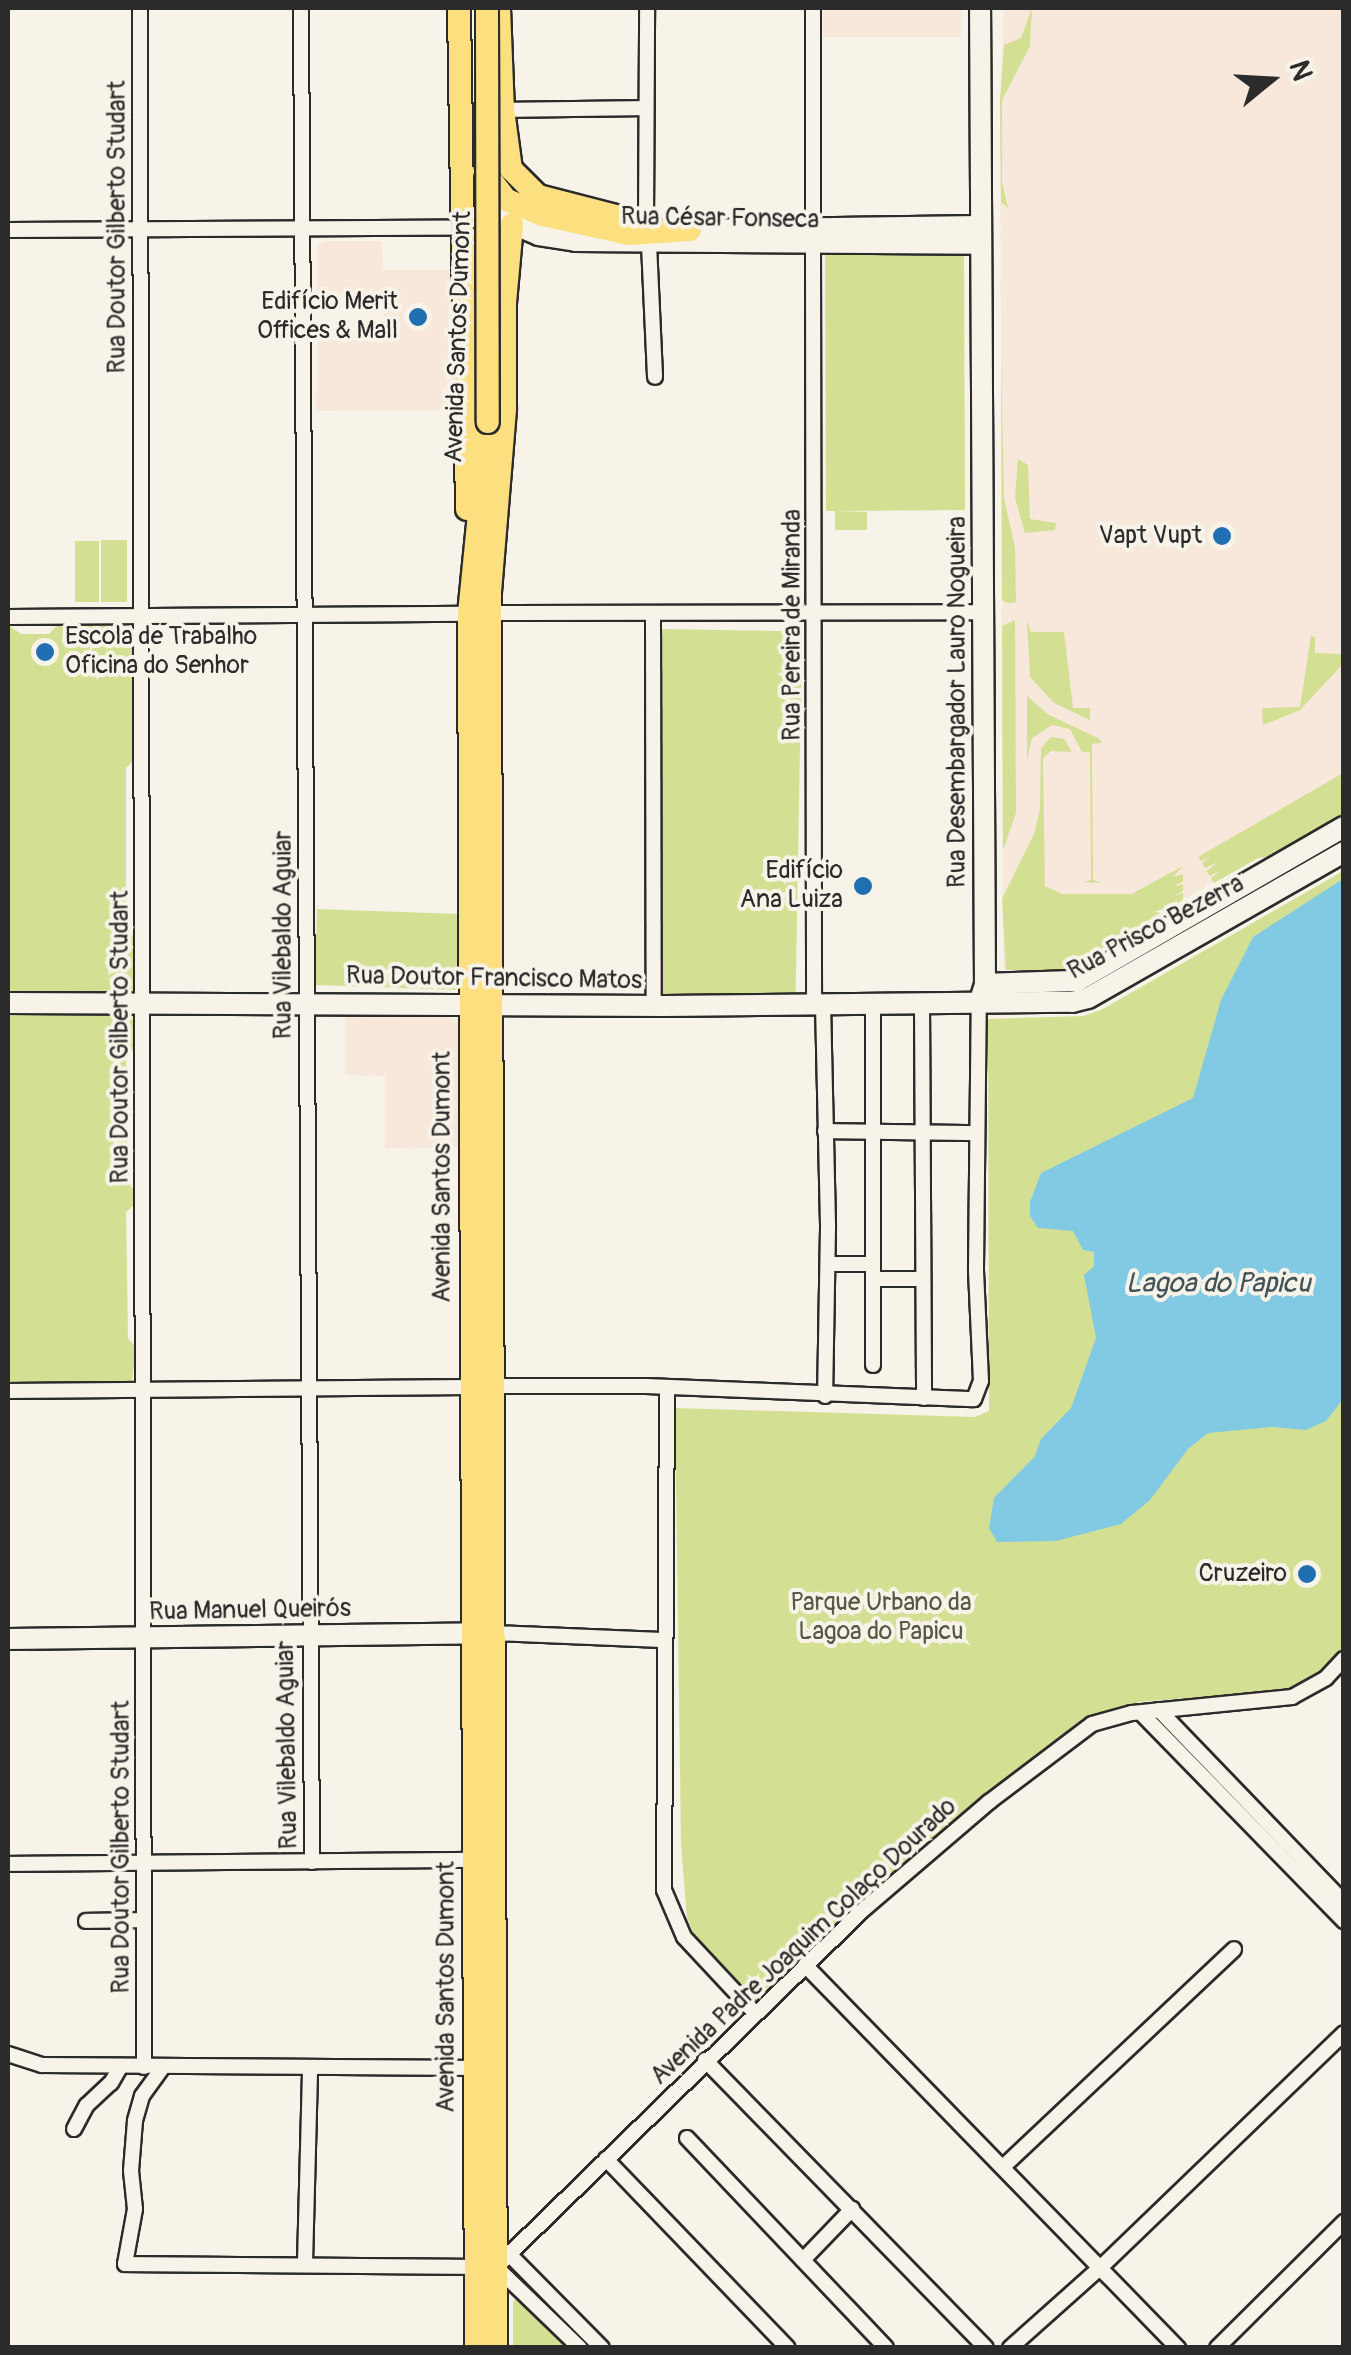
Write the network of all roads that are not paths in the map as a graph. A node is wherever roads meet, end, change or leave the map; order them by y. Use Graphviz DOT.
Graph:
graph roads {
  1 [pos="140,8"];
  2 [pos="301,8"];
  3 [pos="459,8"];
  4 [pos="471,8"];
  5 [pos="487,8"];
  6 [pos="500,8"];
  7 [pos="646,8"];
  8 [pos="813,8"];
  9 [pos="980,8"];
  10 [pos="644,108"];
  11 [pos="503,110"];
  12 [pos="466,223"];
  13 [pos="512,224"];
  14 [pos="303,228"];
  15 [pos="8,230"];
  16 [pos="142,230"];
  17 [pos="690,230"];
  18 [pos="648,234"];
  19 [pos="980,235"];
  20 [pos="813,236"];
  21 [pos="655,378"];
  22 [pos="474,555"];
  23 [pos="304,612"];
  24 [pos="983,612"];
  25 [pos="816,613"];
  26 [pos="480,614"];
  27 [pos="140,615"];
  28 [pos="653,615"];
  29 [pos="8,618"];
  30 [pos="1344,827"];
  31 [pos="1344,852"];
  32 [pos="982,993"];
  33 [pos="8,1002"];
  34 [pos="143,1002"];
  35 [pos="306,1002"];
  36 [pos="874,1002"];
  37 [pos="922,1002"];
  38 [pos="481,1004"];
  39 [pos="654,1005"];
  40 [pos="819,1005"];
  41 [pos="875,1130"];
  42 [pos="922,1130"];
  43 [pos="825,1131"];
  44 [pos="977,1133"];
  45 [pos="828,1264"];
  46 [pos="873,1272"];
  47 [pos="920,1279"];
  48 [pos="873,1365"];
  49 [pos="308,1386"];
  50 [pos="483,1386"];
  51 [pos="667,1387"];
  52 [pos="8,1391"];
  53 [pos="145,1391"];
  54 [pos="824,1396"];
  55 [pos="924,1398"];
  56 [pos="483,1633"];
  57 [pos="309,1636"];
  58 [pos="146,1637"];
  59 [pos="8,1639"];
  60 [pos="662,1640"];
  61 [pos="1341,1668"];
  62 [pos="1159,1710"];
  63 [pos="1140,1713"];
  64 [pos="474,1860"];
  65 [pos="142,1861"];
  66 [pos="312,1862"];
  67 [pos="8,1864"];
  68 [pos="1344,1902"];
  69 [pos="143,1920"];
  70 [pos="86,1921"];
  71 [pos="1344,1921"];
  72 [pos="1234,1949"];
  73 [pos="805,1965"];
  74 [pos="754,2012"];
  75 [pos="1344,2033"];
  76 [pos="8,2054"];
  77 [pos="706,2060"];
  78 [pos="122,2066"];
  79 [pos="144,2066"];
  80 [pos="164,2067"];
  81 [pos="310,2068"];
  82 [pos="485,2068"];
  83 [pos="74,2129"];
  84 [pos="687,2138"];
  85 [pos="606,2159"];
  86 [pos="1004,2166"];
  87 [pos="852,2209"];
  88 [pos="1344,2222"];
  89 [pos="494,2258"];
  90 [pos="803,2260"];
  91 [pos="305,2262"];
  92 [pos="1100,2267"];
  93 [pos="580,2339"];
  94 [pos="476,2348"];
  95 [pos="496,2348"];
  96 [pos="602,2348"];
  97 [pos="788,2348"];
  98 [pos="886,2348"];
  99 [pos="986,2348"];
  100 [pos="1010,2348"];
  101 [pos="1178,2348"];
  102 [pos="1218,2348"];
  1 -- 16 [label="street, Rua Doutor Gilberto Studart"];
  2 -- 14 [label="street, Rua Vilebaldo Aguiar"];
  3 -- 12 [label="main road"];
  4 -- 17 [label="main road"];
  5 -- 22 [label="main road, Avenida Santos Dumont, bridge"];
  6 -- 11 [label="main road"];
  7 -- 10 [label="street"];
  8 -- 20 [label="street, Rua Pereira de Miranda"];
  9 -- 19 [label="street, Rua Desembargador Lauro Nogueira"];
  10 -- 11 [label="street"];
  10 -- 18 [label="street"];
  11 -- 18 [label="main road"];
  12 -- 13 [label="street, Rua César Fonseca"];
  12 -- 14 [label="street, Rua César Fonseca"];
  12 -- 22 [label="main road"];
  13 -- 18 [label="street, Rua César Fonseca"];
  13 -- 26 [label="main road, Avenida Santos Dumont"];
  14 -- 16 [label="street, Rua César Fonseca"];
  14 -- 23 [label="street, Rua Vilebaldo Aguiar"];
  15 -- 16 [label="street, Rua César Fonseca"];
  16 -- 27 [label="street, Rua Doutor Gilberto Studart"];
  17 -- 18 [label="main road"];
  17 -- 20 [label="street, Rua César Fonseca"];
  18 -- 20 [label="street, Rua César Fonseca"];
  18 -- 21 [label="street"];
  19 -- 20 [label="street, Rua César Fonseca"];
  19 -- 24 [label="street, Rua Desembargador Lauro Nogueira"];
  20 -- 25 [label="street, Rua Pereira de Miranda"];
  22 -- 26 [label="main road, Avenida Santos Dumont"];
  23 -- 26 [label="street"];
  23 -- 27 [label="street"];
  23 -- 35 [label="street, Rua Vilebaldo Aguiar"];
  24 -- 25 [label="street"];
  24 -- 32 [label="street, Rua Desembargador Lauro Nogueira"];
  25 -- 28 [label="street"];
  25 -- 40 [label="street, Rua Pereira de Miranda"];
  26 -- 28 [label="street"];
  26 -- 38 [label="main road, Avenida Santos Dumont"];
  27 -- 29 [label="street"];
  27 -- 34 [label="street, Rua Doutor Gilberto Studart"];
  28 -- 39 [label="street"];
  30 -- 32 [label="street, Rua Prisco Bezerra"];
  31 -- 32 [label="street, Rua Prisco Bezerra"];
  32 -- 37 [label="street, Rua Doutor Francisco Matos"];
  32 -- 44 [label="street, Rua Desembargador Lauro Nogueira"];
  33 -- 34 [label="street, Rua Doutor Francisco Matos"];
  34 -- 35 [label="street, Rua Doutor Francisco Matos"];
  34 -- 53 [label="street, Rua Doutor Gilberto Studart"];
  35 -- 38 [label="street, Rua Doutor Francisco Matos"];
  35 -- 49 [label="street, Rua Vilebaldo Aguiar"];
  36 -- 37 [label="street, Rua Doutor Francisco Matos"];
  36 -- 40 [label="street, Rua Doutor Francisco Matos"];
  36 -- 41 [label="street"];
  37 -- 42 [label="street"];
  38 -- 39 [label="street, Rua Doutor Francisco Matos"];
  38 -- 50 [label="main road, Avenida Santos Dumont"];
  39 -- 40 [label="street, Rua Doutor Francisco Matos"];
  40 -- 43 [label="street, Rua Pereira de Miranda"];
  41 -- 42 [label="street"];
  41 -- 43 [label="street"];
  41 -- 46 [label="street"];
  42 -- 44 [label="street"];
  42 -- 47 [label="street"];
  43 -- 45 [label="street, Rua Pereira de Miranda"];
  44 -- 55 [label="street, Rua Desembargador Lauro Nogueira"];
  45 -- 46 [label="street"];
  45 -- 54 [label="street, Rua Pereira de Miranda"];
  46 -- 47 [label="street"];
  46 -- 48 [label="street"];
  47 -- 55 [label="street"];
  49 -- 50 [label="street"];
  49 -- 53 [label="street"];
  49 -- 57 [label="street, Rua Vilebaldo Aguiar"];
  50 -- 51 [label="street"];
  50 -- 56 [label="main road, Avenida Santos Dumont"];
  51 -- 54 [label="street"];
  51 -- 60 [label="street"];
  52 -- 53 [label="street"];
  53 -- 58 [label="street, Rua Doutor Gilberto Studart"];
  54 -- 55 [label="street"];
  56 -- 57 [label="street, Rua Manuel Queirós"];
  56 -- 60 [label="street"];
  56 -- 64 [label="main road, Avenida Santos Dumont"];
  56 -- 82 [label="main road, Avenida Santos Dumont"];
  57 -- 58 [label="street, Rua Manuel Queirós"];
  57 -- 66 [label="street, Rua Vilebaldo Aguiar"];
  58 -- 59 [label="street, Rua Manuel Queirós"];
  58 -- 65 [label="street, Rua Doutor Gilberto Studart"];
  60 -- 74 [label="street"];
  61 -- 62 [label="street, Avenida Padre Joaquim Colaço Dourado"];
  62 -- 63 [label="street, Avenida Padre Joaquim Colaço Dourado"];
  62 -- 68 [label="street"];
  63 -- 71 [label="street"];
  63 -- 73 [label="street, Avenida Padre Joaquim Colaço Dourado"];
  64 -- 66 [label="street"];
  64 -- 82 [label="main road, Avenida Santos Dumont"];
  65 -- 66 [label="street"];
  65 -- 67 [label="street"];
  65 -- 69 [label="street, Rua Doutor Gilberto Studart"];
  69 -- 70 [label="street"];
  69 -- 79 [label="street, Rua Doutor Gilberto Studart"];
  72 -- 86 [label="street"];
  73 -- 74 [label="street, Avenida Padre Joaquim Colaço Dourado"];
  73 -- 86 [label="street"];
  74 -- 77 [label="street, Avenida Padre Joaquim Colaço Dourado"];
  75 -- 92 [label="street"];
  76 -- 78 [label="street"];
  77 -- 85 [label="street, Avenida Padre Joaquim Colaço Dourado"];
  77 -- 87 [label="street"];
  78 -- 79 [label="street"];
  78 -- 83 [label="street"];
  79 -- 80 [label="street"];
  80 -- 81 [label="street"];
  80 -- 91 [label="street"];
  81 -- 82 [label="street"];
  81 -- 91 [label="street"];
  82 -- 89 [label="main road, Avenida Santos Dumont"];
  82 -- 89 [label="main road, Avenida Santos Dumont"];
  84 -- 90 [label="street"];
  85 -- 89 [label="street, Avenida Padre Joaquim Colaço Dourado"];
  85 -- 97 [label="street"];
  86 -- 92 [label="street"];
  87 -- 90 [label="street"];
  87 -- 99 [label="street"];
  88 -- 102 [label="street"];
  89 -- 91 [label="street"];
  89 -- 93 [label="street"];
  89 -- 94 [label="main road, Avenida Santos Dumont"];
  89 -- 95 [label="main road, Avenida Santos Dumont"];
  90 -- 98 [label="street"];
  92 -- 100 [label="street"];
  92 -- 101 [label="street"];
  93 -- 96 [label="street"];
}
